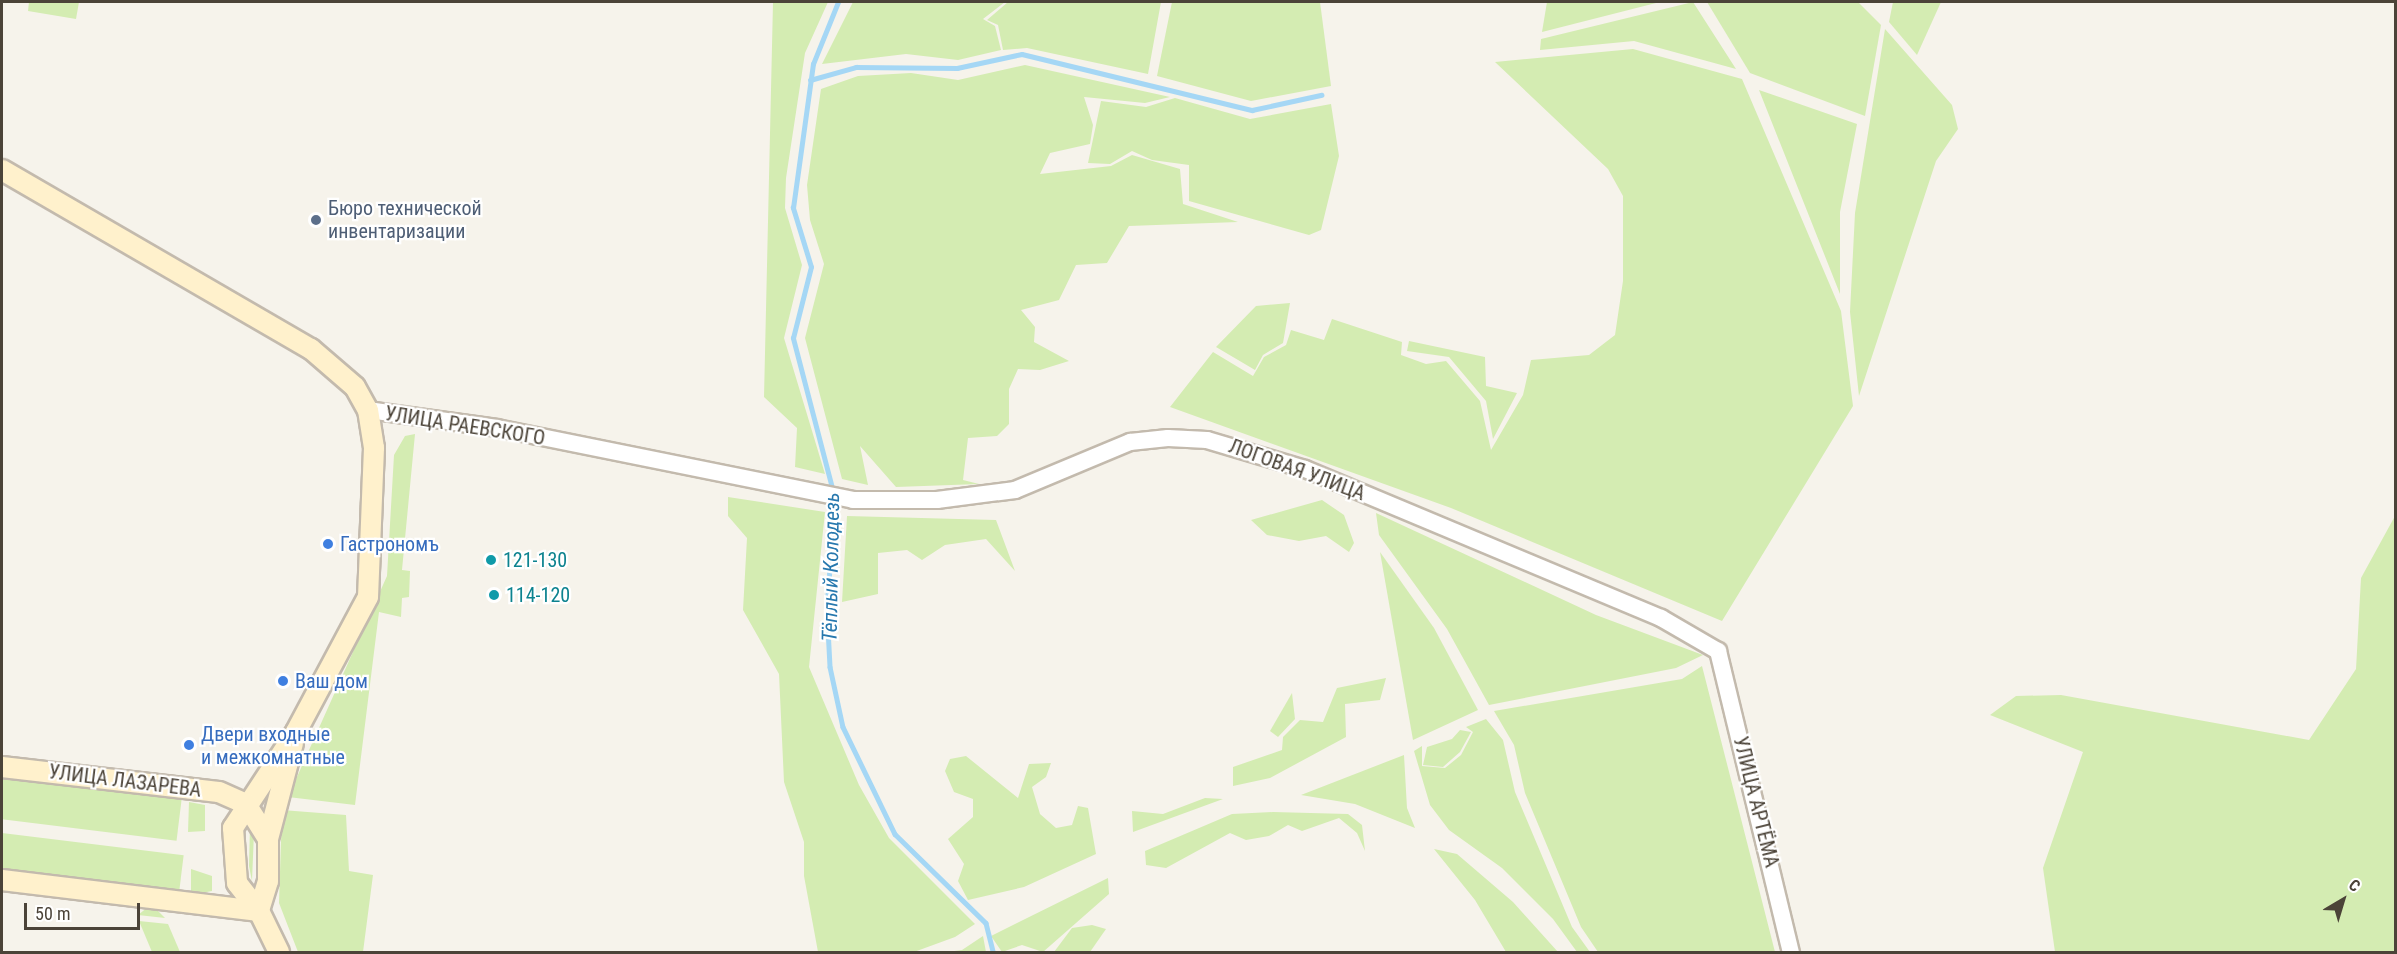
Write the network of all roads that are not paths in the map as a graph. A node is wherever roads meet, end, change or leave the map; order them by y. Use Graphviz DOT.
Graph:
graph roads {
  1 [pos="2,170"];
  2 [pos="368,410"];
  3 [pos="853,501"];
  4 [pos="1718,651"];
  5 [pos="296,732"];
  6 [pos="2,767"];
  7 [pos="246,804"];
  8 [pos="268,839"];
  9 [pos="2,880"];
  10 [pos="259,911"];
  11 [pos="279,952"];
  12 [pos="1791,952"];
  1 -- 2 [label="main road, УЛИЦА РАЕВСКОГО"];
  2 -- 3 [label="street, УЛИЦА РАЕВСКОГО"];
  2 -- 5 [label="main road"];
  3 -- 4 [label="street, ЛОГОВАЯ УЛИЦА"];
  4 -- 12 [label="street, УЛИЦА АРТЁМА"];
  5 -- 7 [label="main road"];
  5 -- 8 [label="main road"];
  6 -- 7 [label="main road, УЛИЦА ЛАЗАРЕВА"];
  7 -- 8 [label="main road"];
  7 -- 10 [label="main road"];
  8 -- 10 [label="main road"];
  9 -- 10 [label="main road"];
  10 -- 11 [label="main road"];
}
